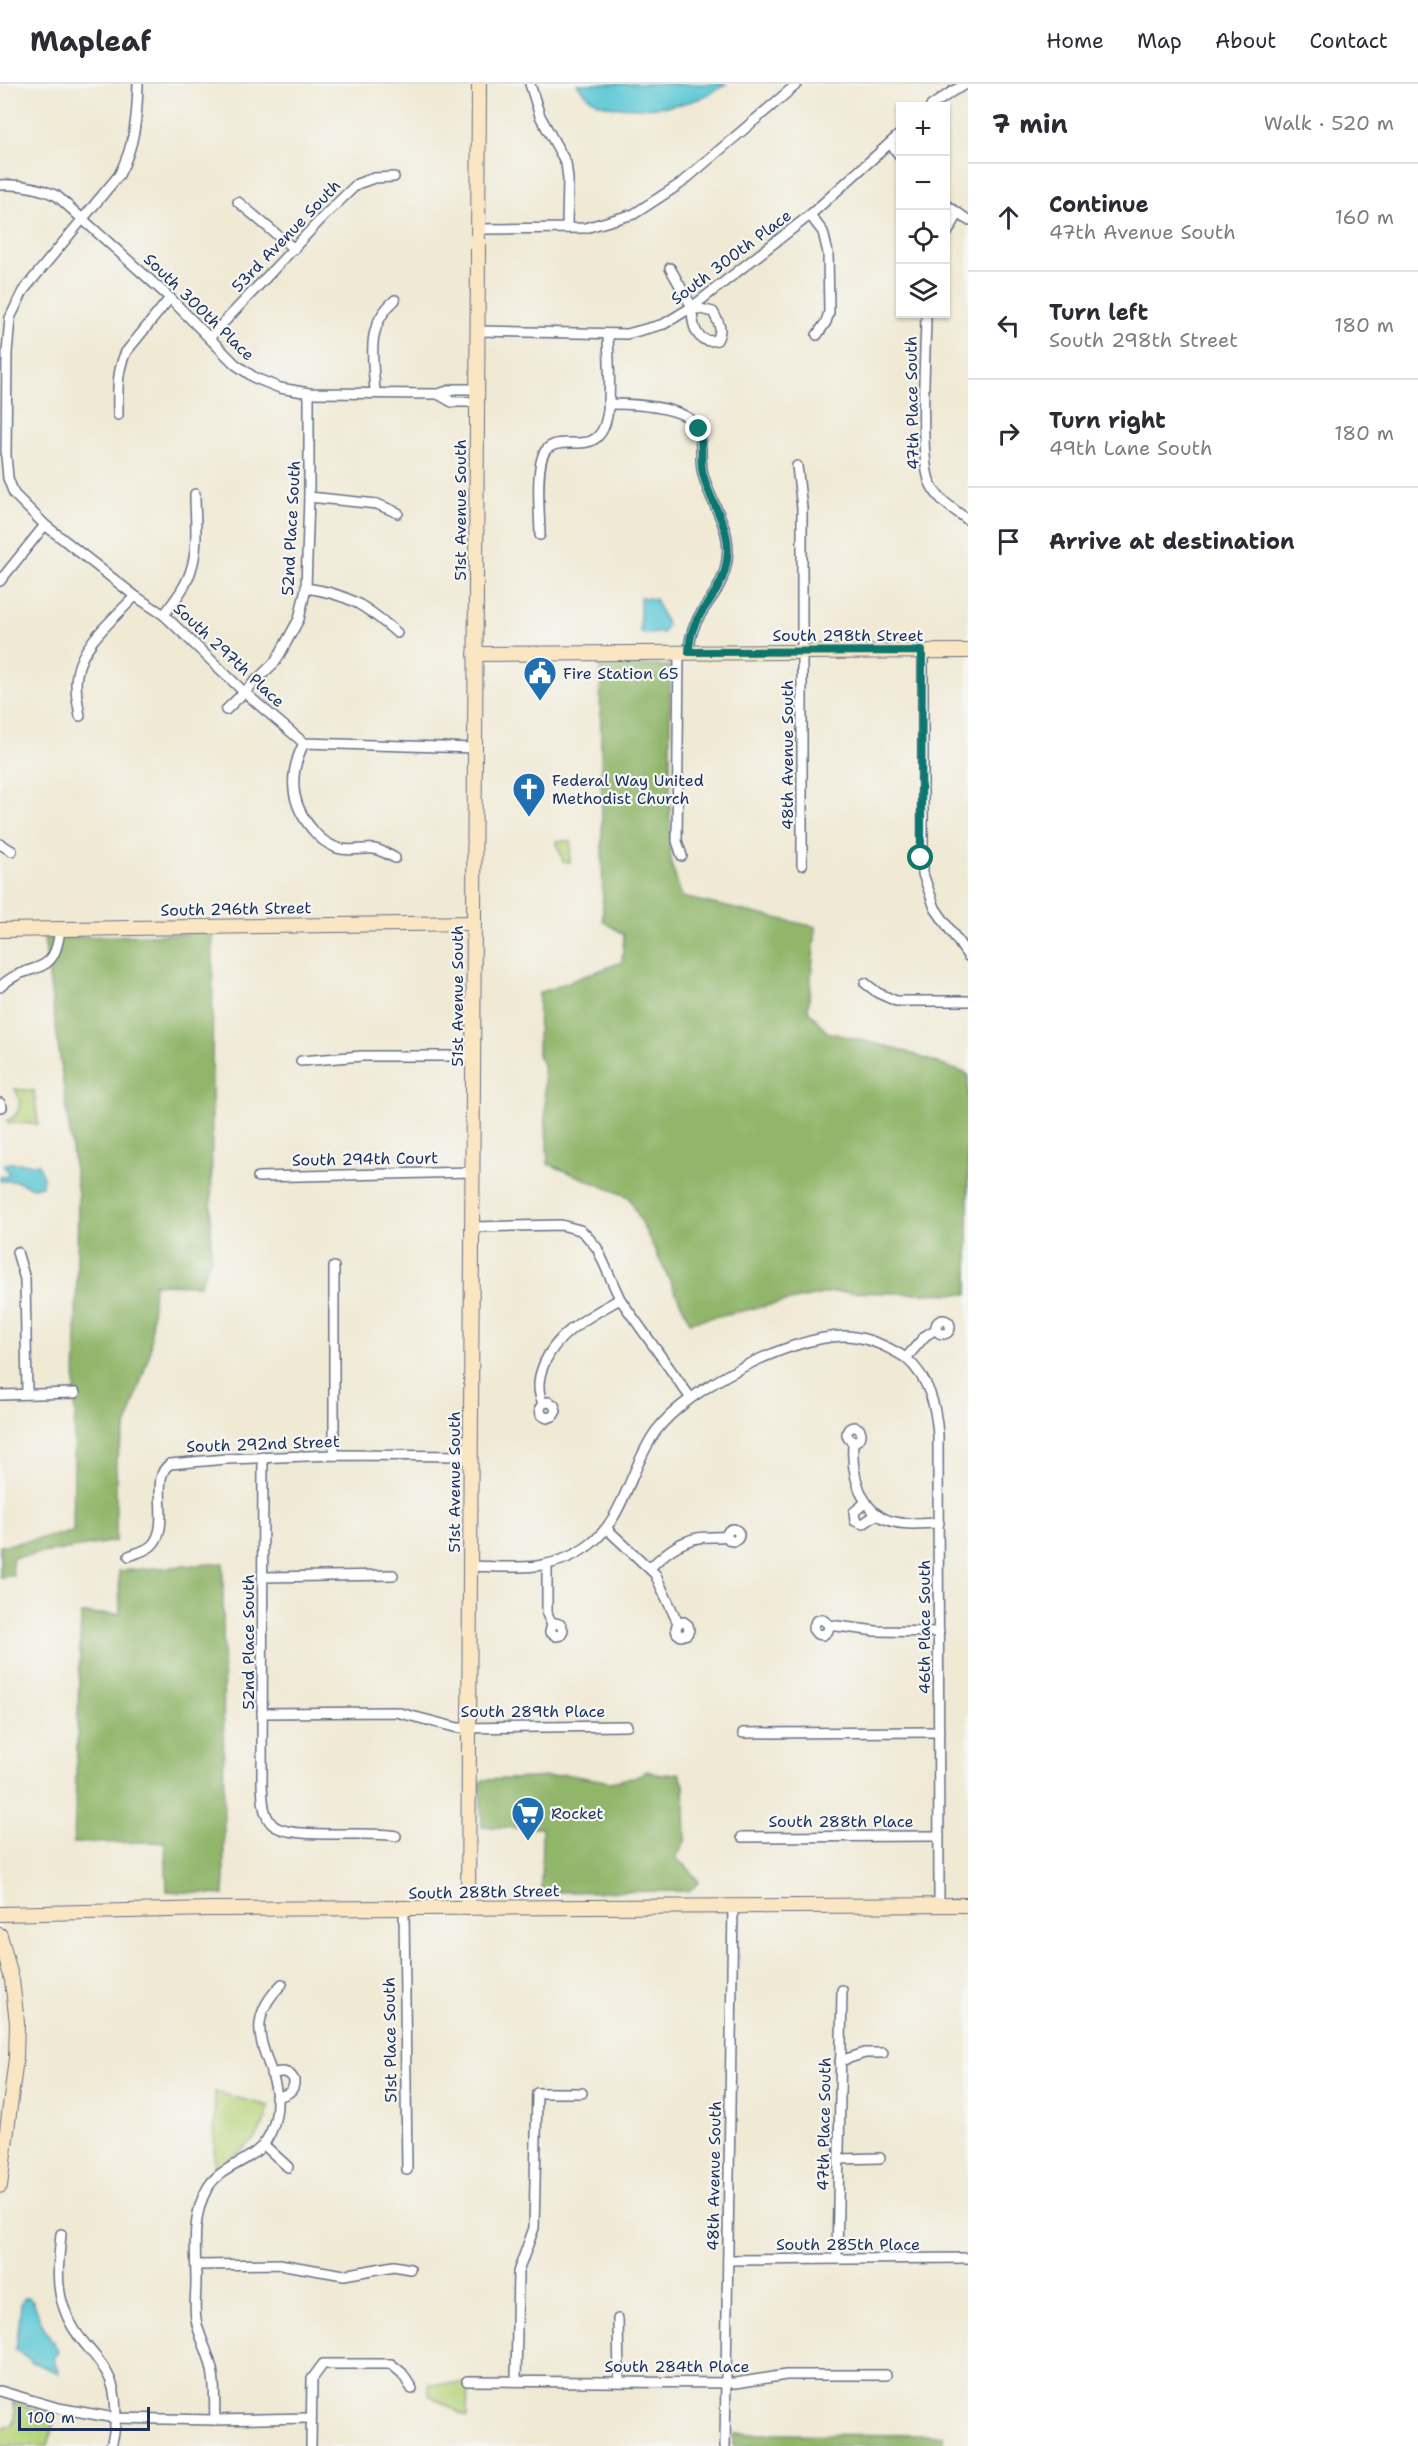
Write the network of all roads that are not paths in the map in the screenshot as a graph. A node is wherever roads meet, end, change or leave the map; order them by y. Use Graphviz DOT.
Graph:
graph roads {
  1 [pos="138,84"];
  2 [pos="478,84"];
  3 [pos="530,84"];
  4 [pos="796,84"];
  5 [pos="967,84"];
  6 [pos="936,102"];
  7 [pos="896,138"];
  8 [pos="890,143"];
  9 [pos="896,151"];
  10 [pos="394,177"];
  11 [pos="0,185"];
  12 [pos="238,202"];
  13 [pos="950,208"];
  14 [pos="958,214"];
  15 [pos="810,215"];
  16 [pos="83,219"];
  17 [pos="968,220"];
  18 [pos="950,227"];
  19 [pos="567,228"];
  20 [pos="478,230"];
  21 [pos="294,249"];
  22 [pos="670,268"];
  23 [pos="170,298"];
  24 [pos="395,300"];
  25 [pos="692,307"];
  26 [pos="0,313"];
  27 [pos="10,318"];
  28 [pos="926,318"];
  29 [pos="477,331"];
  30 [pos="608,334"];
  31 [pos="817,335"];
  32 [pos="210,338"];
  33 [pos="375,392"];
  34 [pos="309,393"];
  35 [pos="477,396"];
  36 [pos="608,404"];
  37 [pos="118,415"];
  38 [pos="797,466"];
  39 [pos="195,495"];
  40 [pos="309,497"];
  41 [pos="398,513"];
  42 [pos="968,520"];
  43 [pos="45,525"];
  44 [pos="540,536"];
  45 [pos="0,581"];
  46 [pos="306,588"];
  47 [pos="135,596"];
  48 [pos="164,615"];
  49 [pos="397,633"];
  50 [pos="802,651"];
  51 [pos="922,651"];
  52 [pos="968,651"];
  53 [pos="684,652"];
  54 [pos="475,654"];
  55 [pos="244,692"];
  56 [pos="226,710"];
  57 [pos="80,716"];
  58 [pos="304,743"];
  59 [pos="475,748"];
  60 [pos="0,844"];
  61 [pos="12,851"];
  62 [pos="682,856"];
  63 [pos="395,858"];
  64 [pos="802,865"];
  65 [pos="474,923"];
  66 [pos="60,928"];
  67 [pos="0,930"];
  68 [pos="968,956"];
  69 [pos="865,983"];
  70 [pos="0,987"];
  71 [pos="968,1001"];
  72 [pos="474,1056"];
  73 [pos="301,1061"];
  74 [pos="472,1172"];
  75 [pos="258,1177"];
  76 [pos="472,1227"];
  77 [pos="17,1252"];
  78 [pos="334,1268"];
  79 [pos="620,1299"];
  80 [pos="936,1329"];
  81 [pos="906,1358"];
  82 [pos="27,1393"];
  83 [pos="75,1393"];
  84 [pos="0,1395"];
  85 [pos="690,1397"];
  86 [pos="543,1403"];
  87 [pos="853,1441"];
  88 [pos="334,1455"];
  89 [pos="471,1456"];
  90 [pos="263,1457"];
  91 [pos="939,1523"];
  92 [pos="607,1529"];
  93 [pos="727,1536"];
  94 [pos="129,1556"];
  95 [pos="470,1566"];
  96 [pos="547,1566"];
  97 [pos="650,1568"];
  98 [pos="393,1575"];
  99 [pos="263,1577"];
  100 [pos="678,1623"];
  101 [pos="552,1625"];
  102 [pos="829,1625"];
  103 [pos="939,1632"];
  104 [pos="262,1713"];
  105 [pos="627,1726"];
  106 [pos="469,1728"];
  107 [pos="939,1732"];
  108 [pos="743,1733"];
  109 [pos="396,1836"];
  110 [pos="939,1836"];
  111 [pos="742,1837"];
  112 [pos="939,1905"];
  113 [pos="968,1905"];
  114 [pos="733,1906"];
  115 [pos="468,1908"];
  116 [pos="404,1910"];
  117 [pos="0,1914"];
  118 [pos="0,1935"];
  119 [pos="282,1984"];
  120 [pos="842,1990"];
  121 [pos="883,2053"];
  122 [pos="840,2061"];
  123 [pos="272,2074"];
  124 [pos="582,2093"];
  125 [pos="276,2097"];
  126 [pos="264,2145"];
  127 [pos="839,2158"];
  128 [pos="880,2158"];
  129 [pos="288,2167"];
  130 [pos="407,2170"];
  131 [pos="0,2186"];
  132 [pos="61,2234"];
  133 [pos="837,2258"];
  134 [pos="968,2258"];
  135 [pos="728,2260"];
  136 [pos="196,2265"];
  137 [pos="410,2269"];
  138 [pos="618,2319"];
  139 [pos="886,2375"];
  140 [pos="467,2381"];
  141 [pos="516,2381"];
  142 [pos="619,2381"];
  143 [pos="726,2383"];
  144 [pos="412,2389"];
  145 [pos="0,2391"];
  146 [pos="115,2418"];
  147 [pos="311,2418"];
  148 [pos="215,2420"];
  149 [pos="111,2446"];
  150 [pos="311,2446"];
  151 [pos="725,2446"];
  1 -- 16 [label="street"];
  2 -- 20 [label="main road, 51st Avenue South"];
  3 -- 19 [label="street"];
  4 -- 19 [label="street"];
  5 -- 6 [label="street"];
  7 -- 8 [label="street, South 300th Place"];
  8 -- 9 [label="street"];
  8 -- 15 [label="street, South 300th Place"];
  10 -- 21 [label="street, 53rd Avenue South"];
  11 -- 16 [label="street, South 300th Place"];
  12 -- 21 [label="street"];
  13 -- 14 [label="street"];
  14 -- 17 [label="street"];
  14 -- 18 [label="street"];
  15 -- 25 [label="street, South 300th Place"];
  15 -- 31 [label="street"];
  16 -- 23 [label="street, South 300th Place"];
  16 -- 27 [label="street"];
  19 -- 20 [label="street"];
  20 -- 29 [label="main road, 51st Avenue South"];
  21 -- 32 [label="street, 53rd Avenue South"];
  22 -- 25 [label="street"];
  23 -- 32 [label="street, South 300th Place"];
  23 -- 37 [label="street"];
  24 -- 33 [label="street"];
  25 -- 30 [label="street, South 300th Place"];
  26 -- 27 [label="street"];
  27 -- 43 [label="street, South 297th Place"];
  28 -- 42 [label="street, 47th Place South"];
  29 -- 30 [label="street, South 300th Place"];
  29 -- 35 [label="main road, 51st Avenue South"];
  30 -- 36 [label="street"];
  32 -- 34 [label="street, South 300th Place"];
  33 -- 34 [label="street, South 300th Place"];
  33 -- 35 [label="street, South 300th Place"];
  34 -- 40 [label="street, 52nd Place South"];
  35 -- 54 [label="main road, 51st Avenue South"];
  36 -- 44 [label="street"];
  36 -- 53 [label="street"];
  38 -- 50 [label="street, 48th Avenue South"];
  39 -- 48 [label="street"];
  40 -- 41 [label="street"];
  40 -- 46 [label="street, 52nd Place South"];
  43 -- 45 [label="street"];
  43 -- 47 [label="street, South 297th Place"];
  46 -- 49 [label="street"];
  46 -- 55 [label="street, 52nd Place South"];
  47 -- 48 [label="street, South 297th Place"];
  47 -- 57 [label="street"];
  48 -- 55 [label="street, South 297th Place"];
  50 -- 51 [label="main road, South 298th Street"];
  50 -- 53 [label="main road, South 298th Street"];
  50 -- 64 [label="street, 48th Avenue South"];
  51 -- 52 [label="main road, South 298th Street"];
  51 -- 68 [label="street"];
  53 -- 54 [label="main road, South 298th Street"];
  53 -- 62 [label="street"];
  54 -- 59 [label="main road, 51st Avenue South"];
  55 -- 56 [label="street, 52nd Place South"];
  55 -- 58 [label="street, South 297th Place"];
  58 -- 59 [label="street"];
  58 -- 63 [label="street"];
  59 -- 65 [label="main road, 51st Avenue South"];
  60 -- 61 [label="street"];
  65 -- 66 [label="main road, South 296th Street"];
  65 -- 72 [label="main road, 51st Avenue South"];
  66 -- 67 [label="main road, South 296th Street"];
  66 -- 70 [label="street"];
  69 -- 71 [label="street"];
  72 -- 73 [label="street"];
  72 -- 74 [label="main road, 51st Avenue South"];
  74 -- 75 [label="street, South 294th Court"];
  74 -- 76 [label="main road, 51st Avenue South"];
  76 -- 79 [label="street"];
  76 -- 89 [label="main road, 51st Avenue South"];
  77 -- 82 [label="street"];
  78 -- 88 [label="street"];
  79 -- 85 [label="street"];
  79 -- 86 [label="street"];
  80 -- 81 [label="street"];
  81 -- 85 [label="street"];
  81 -- 91 [label="street, 46th Place South"];
  82 -- 83 [label="street"];
  82 -- 84 [label="street"];
  85 -- 92 [label="street"];
  87 -- 91 [label="street"];
  88 -- 89 [label="street, South 292nd Street"];
  88 -- 90 [label="street, South 292nd Street"];
  89 -- 95 [label="main road, 51st Avenue South"];
  90 -- 94 [label="street, South 292nd Street"];
  90 -- 99 [label="street, 52nd Place South"];
  91 -- 103 [label="street, 46th Place South"];
  92 -- 96 [label="street"];
  92 -- 97 [label="street"];
  93 -- 97 [label="street"];
  95 -- 96 [label="street"];
  95 -- 106 [label="main road, 51st Avenue South"];
  96 -- 101 [label="street"];
  97 -- 100 [label="street"];
  98 -- 99 [label="street"];
  99 -- 104 [label="street, 52nd Place South"];
  102 -- 103 [label="street"];
  103 -- 107 [label="street, 46th Place South"];
  104 -- 106 [label="street, South 289th Place"];
  104 -- 109 [label="street, 52nd Place South"];
  105 -- 106 [label="street, South 289th Place"];
  106 -- 115 [label="main road, 51st Avenue South"];
  107 -- 108 [label="street"];
  107 -- 110 [label="street, 46th Place South"];
  110 -- 111 [label="street, South 288th Place"];
  110 -- 112 [label="street, 46th Place South"];
  112 -- 113 [label="main road, South 288th Street"];
  112 -- 114 [label="main road, South 288th Street"];
  114 -- 115 [label="main road, South 288th Street"];
  114 -- 135 [label="street, 48th Avenue South"];
  115 -- 116 [label="main road, South 288th Street"];
  116 -- 117 [label="main road, South 288th Street"];
  116 -- 130 [label="street, 51st Place South"];
  118 -- 131 [label="main road"];
  119 -- 123 [label="street"];
  120 -- 122 [label="street, 47th Place South"];
  121 -- 122 [label="street"];
  122 -- 127 [label="street, 47th Place South"];
  123 -- 125 [label="street"];
  123 -- 125 [label="street"];
  124 -- 141 [label="street"];
  125 -- 126 [label="street"];
  126 -- 129 [label="street"];
  126 -- 136 [label="street"];
  127 -- 128 [label="street"];
  127 -- 133 [label="street, 47th Place South"];
  132 -- 146 [label="street"];
  133 -- 134 [label="street, South 285th Place"];
  133 -- 135 [label="street, South 285th Place"];
  135 -- 143 [label="street, 48th Avenue South"];
  136 -- 137 [label="street"];
  136 -- 148 [label="street"];
  138 -- 142 [label="street"];
  139 -- 143 [label="street, South 284th Place"];
  140 -- 141 [label="street, South 284th Place"];
  141 -- 142 [label="street, South 284th Place"];
  142 -- 143 [label="street, South 284th Place"];
  143 -- 151 [label="street, 48th Avenue South"];
  144 -- 147 [label="street"];
  145 -- 146 [label="street"];
  146 -- 148 [label="street"];
  146 -- 149 [label="street"];
  147 -- 148 [label="street"];
  147 -- 150 [label="street"];
}
